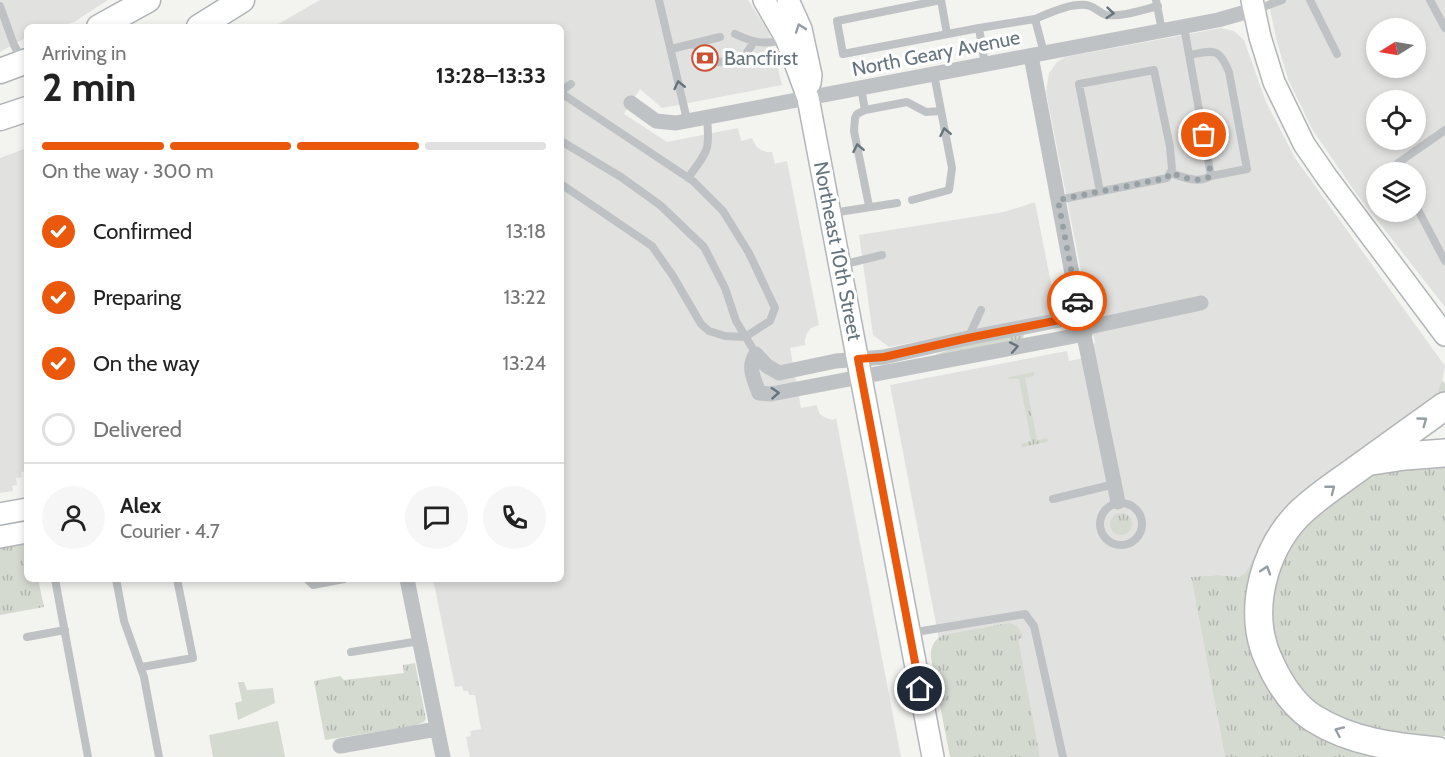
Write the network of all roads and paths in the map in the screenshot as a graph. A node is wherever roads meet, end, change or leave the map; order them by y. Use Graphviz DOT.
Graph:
graph roads {
  1 [pos="148,0"];
  2 [pos="242,0"];
  3 [pos="659,0"];
  4 [pos="764,0"];
  5 [pos="788,0"];
  6 [pos="1282,0"];
  7 [pos="1310,0"];
  8 [pos="1430,0"];
  9 [pos="1157,3"];
  10 [pos="1251,3"];
  11 [pos="0,6"];
  12 [pos="1035,19"];
  13 [pos="104,24"];
  14 [pos="204,24"];
  15 [pos="1184,27"];
  16 [pos="980,28"];
  17 [pos="1445,28"];
  18 [pos="1162,31"];
  19 [pos="735,34"];
  20 [pos="947,34"];
  21 [pos="720,38"];
  22 [pos="786,38"];
  23 [pos="753,43"];
  24 [pos="693,44"];
  25 [pos="671,49"];
  26 [pos="1337,54"];
  27 [pos="1038,55"];
  28 [pos="1189,55"];
  29 [pos="24,60"];
  30 [pos="24,62"];
  31 [pos="985,65"];
  32 [pos="0,71"];
  33 [pos="934,74"];
  34 [pos="571,84"];
  35 [pos="861,88"];
  36 [pos="564,90"];
  37 [pos="564,94"];
  38 [pos="808,98"];
  39 [pos="631,103"];
  40 [pos="24,110"];
  41 [pos="865,110"];
  42 [pos="941,111"];
  43 [pos="0,117"];
  44 [pos="707,117"];
  45 [pos="687,120"];
  46 [pos="1445,130"];
  47 [pos="564,143"];
  48 [pos="1399,162"];
  49 [pos="1170,173"];
  50 [pos="1211,176"];
  51 [pos="688,178"];
  52 [pos="564,186"];
  53 [pos="1100,191"];
  54 [pos="912,200"];
  55 [pos="1058,200"];
  56 [pos="897,203"];
  57 [pos="869,206"];
  58 [pos="830,213"];
  59 [pos="1424,222"];
  60 [pos="882,255"];
  61 [pos="1445,261"];
  62 [pos="840,265"];
  63 [pos="1201,303"];
  64 [pos="981,310"];
  65 [pos="1083,326"];
  66 [pos="1445,335"];
  67 [pos="746,337"];
  68 [pos="968,338"];
  69 [pos="756,354"];
  70 [pos="860,368"];
  71 [pos="1445,405"];
  72 [pos="1445,453"];
  73 [pos="1368,462"];
  74 [pos="1115,484"];
  75 [pos="1053,499"];
  76 [pos="1118,502"];
  77 [pos="24,510"];
  78 [pos="0,514"];
  79 [pos="24,533"];
  80 [pos="0,537"];
  81 [pos="56,582"];
  82 [pos="117,582"];
  83 [pos="178,582"];
  84 [pos="310,582"];
  85 [pos="328,582"];
  86 [pos="408,582"];
  87 [pos="65,630"];
  88 [pos="909,633"];
  89 [pos="27,637"];
  90 [pos="420,641"];
  91 [pos="351,652"];
  92 [pos="142,667"];
  93 [pos="437,729"];
  94 [pos="340,746"];
  95 [pos="1435,752"];
  96 [pos="88,757"];
  97 [pos="159,757"];
  98 [pos="443,757"];
  99 [pos="933,757"];
  100 [pos="1063,757"];
  1 -- 13 [label="main road"];
  2 -- 14 [label="main road"];
  3 -- 25 [label="lane"];
  4 -- 22 [label="main road, Northeast 10th Street"];
  38 -- 5 [label="main road, Northeast 10th Street, one-way"];
  6 -- 10 [label="lane"];
  7 -- 26 [label="lane"];
  8 -- 17 [label="lane"];
  12 -- 9 [label="lane, one-way"];
  9 -- 18 [label="lane"];
  10 -- 15 [label="street, North Geary Avenue"];
  10 -- 66 [label="main road"];
  11 -- 29 [label="lane"];
  12 -- 16 [label="lane"];
  12 -- 27 [label="lane"];
  15 -- 18 [label="street, North Geary Avenue"];
  15 -- 28 [label="lane"];
  16 -- 20 [label="lane"];
  16 -- 31 [label="lane"];
  18 -- 27 [label="street, North Geary Avenue"];
  19 -- 23 [label="lane"];
  20 -- 20 [label="lane"];
  21 -- 24 [label="lane"];
  22 -- 23 [label="lane"];
  22 -- 38 [label="main road, Northeast 10th Street"];
  23 -- 24 [label="lane"];
  24 -- 25 [label="lane"];
  45 -- 25 [label="lane, one-way"];
  27 -- 31 [label="street, North Geary Avenue"];
  27 -- 55 [label="street"];
  28 -- 50 [label="lane"];
  28 -- 50 [label="lane"];
  30 -- 32 [label="main road"];
  31 -- 33 [label="street, North Geary Avenue"];
  33 -- 35 [label="street, North Geary Avenue"];
  33 -- 42 [label="lane"];
  34 -- 36 [label="lane"];
  35 -- 38 [label="street, North Geary Avenue"];
  35 -- 41 [label="lane"];
  37 -- 51 [label="lane"];
  38 -- 44 [label="street, North Geary Avenue"];
  38 -- 58 [label="main road, Northeast 10th Street"];
  39 -- 45 [label="street, North Geary Avenue"];
  40 -- 43 [label="main road"];
  41 -- 42 [label="lane"];
  57 -- 41 [label="lane, one-way"];
  54 -- 42 [label="lane, one-way"];
  44 -- 45 [label="street, North Geary Avenue"];
  44 -- 51 [label="lane"];
  46 -- 48 [label="lane"];
  47 -- 67 [label="lane"];
  49 -- 50 [label="lane"];
  49 -- 53 [label="lane"];
  49 -- 53 [label="lane"];
  51 -- 67 [label="lane"];
  52 -- 67 [label="lane"];
  53 -- 55 [label="lane"];
  55 -- 65 [label="street"];
  56 -- 57 [label="lane"];
  57 -- 58 [label="lane"];
  58 -- 62 [label="main road, Northeast 10th Street"];
  59 -- 61 [label="lane"];
  60 -- 62 [label="lane"];
  62 -- 70 [label="main road, Northeast 10th Street"];
  63 -- 65 [label="street"];
  64 -- 68 [label="lane"];
  65 -- 68 [label="street"];
  70 -- 65 [label="street, one-way"];
  65 -- 74 [label="street"];
  67 -- 69 [label="lane"];
  68 -- 70 [label="street"];
  69 -- 70 [label="street"];
  69 -- 70 [label="street, one-way"];
  70 -- 88 [label="main road, Northeast 10th Street"];
  73 -- 71 [label="highway, one-way"];
  72 -- 73 [label="highway"];
  95 -- 73 [label="highway, one-way"];
  74 -- 75 [label="lane"];
  74 -- 76 [label="street"];
  76 -- 76 [label="lane"];
  77 -- 78 [label="main road"];
  79 -- 80 [label="main road"];
  81 -- 87 [label="lane"];
  82 -- 92 [label="lane"];
  83 -- 92 [label="lane"];
  84 -- 85 [label="lane"];
  86 -- 90 [label="street"];
  87 -- 89 [label="lane"];
  87 -- 96 [label="lane"];
  88 -- 99 [label="main road, Northeast 10th Street"];
  88 -- 100 [label="lane"];
  90 -- 91 [label="lane"];
  90 -- 93 [label="street"];
  92 -- 97 [label="lane"];
  93 -- 94 [label="street"];
  93 -- 98 [label="street"];
}
